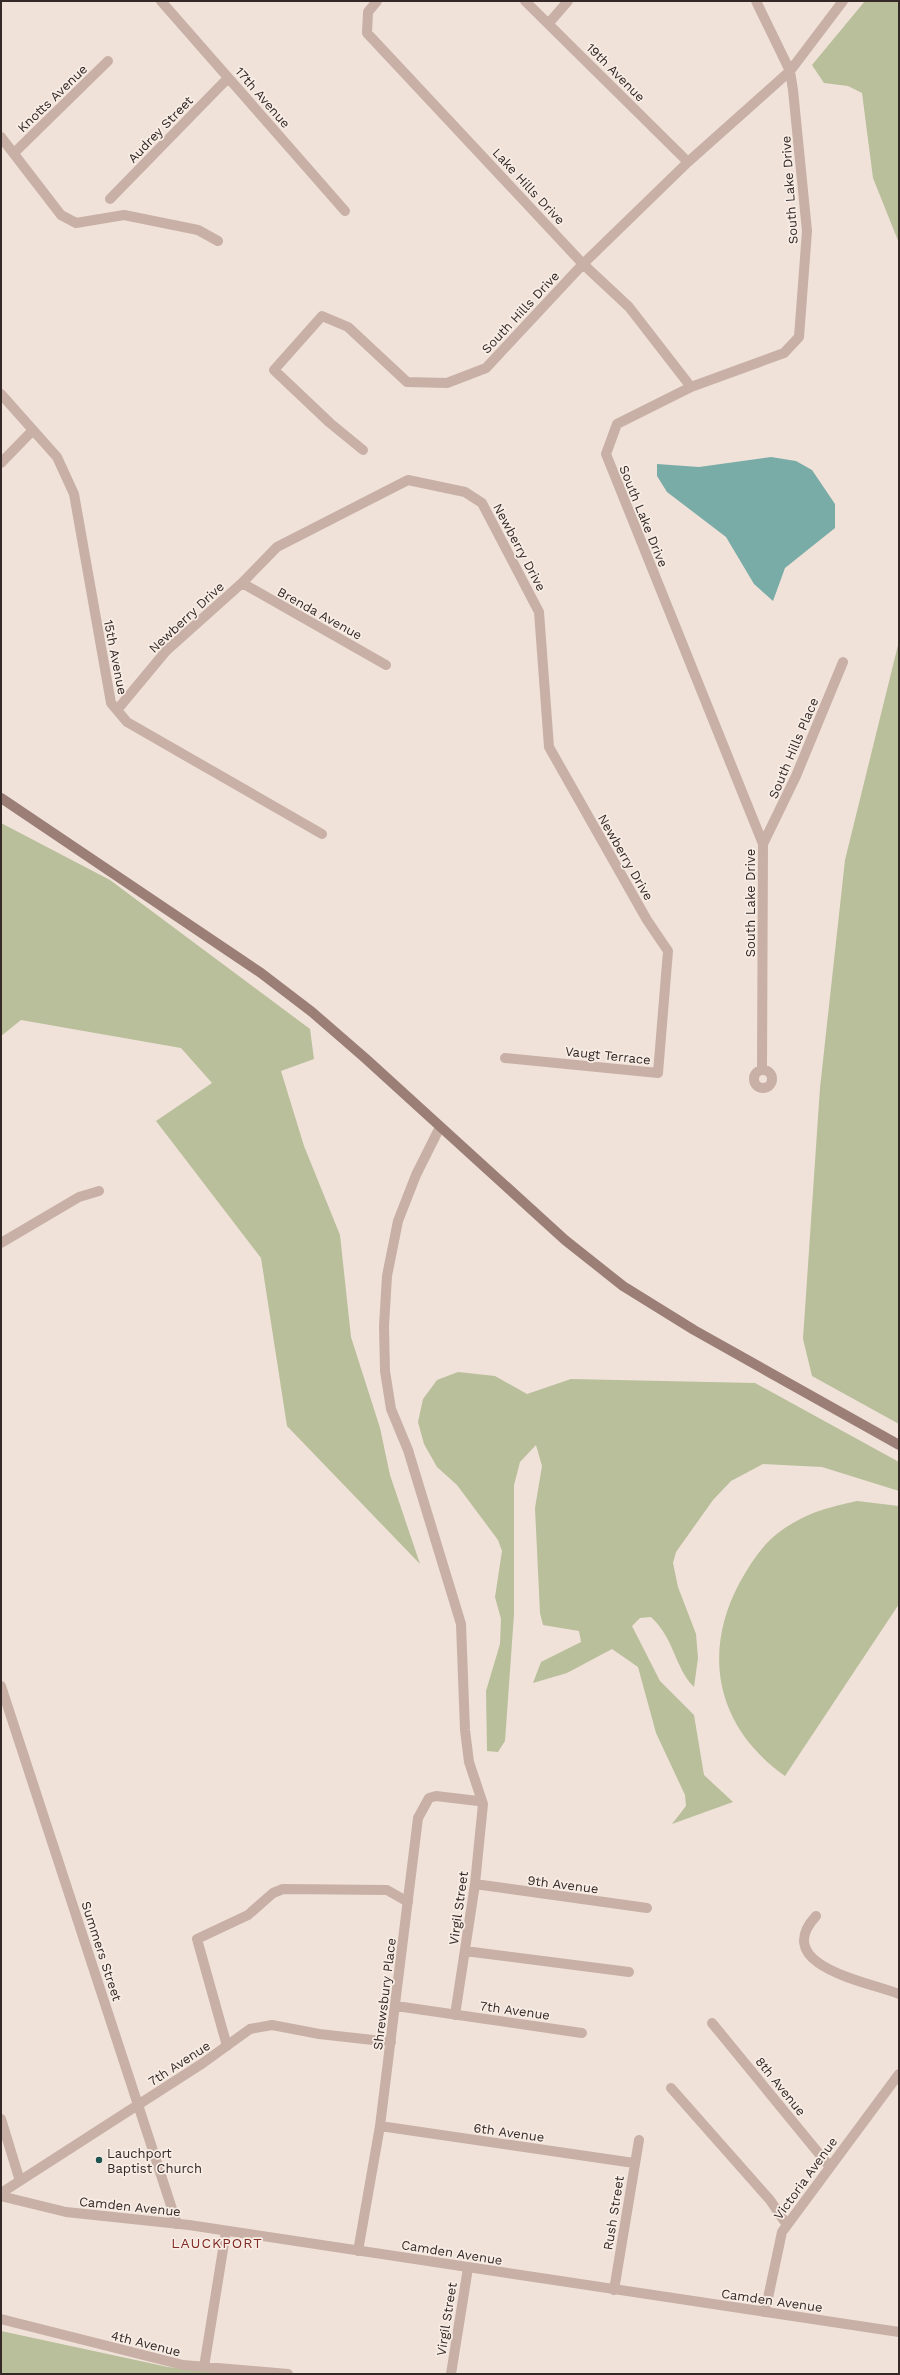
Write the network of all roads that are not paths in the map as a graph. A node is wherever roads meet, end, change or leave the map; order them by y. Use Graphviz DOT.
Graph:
graph roads {
  1 [pos="161,1"];
  2 [pos="377,1"];
  3 [pos="525,1"];
  4 [pos="568,1"];
  5 [pos="756,1"];
  6 [pos="843,1"];
  7 [pos="548,23"];
  8 [pos="108,61"];
  9 [pos="790,71"];
  10 [pos="228,78"];
  11 [pos="1,137"];
  12 [pos="14,153"];
  13 [pos="688,162"];
  14 [pos="110,199"];
  15 [pos="345,211"];
  16 [pos="218,241"];
  17 [pos="583,264"];
  18 [pos="691,387"];
  19 [pos="1,394"];
  20 [pos="33,430"];
  21 [pos="363,450"];
  22 [pos="1,463"];
  23 [pos="242,583"];
  24 [pos="843,662"];
  25 [pos="386,665"];
  26 [pos="117,710"];
  27 [pos="1,798"];
  28 [pos="322,834"];
  29 [pos="763,844"];
  30 [pos="668,951"];
  31 [pos="505,1058"];
  32 [pos="762,1070"];
  33 [pos="440,1127"];
  34 [pos="99,1191"];
  35 [pos="1,1243"];
  36 [pos="899,1445"];
  37 [pos="1,1686"];
  38 [pos="483,1804"];
  39 [pos="475,1884"];
  40 [pos="408,1902"];
  41 [pos="647,1908"];
  42 [pos="816,1916"];
  43 [pos="466,1951"];
  44 [pos="629,1972"];
  45 [pos="899,1994"];
  46 [pos="396,2006"];
  47 [pos="455,2015"];
  48 [pos="712,2023"];
  49 [pos="582,2033"];
  50 [pos="391,2042"];
  51 [pos="227,2046"];
  52 [pos="899,2074"];
  53 [pos="671,2088"];
  54 [pos="138,2105"];
  55 [pos="1,2119"];
  56 [pos="380,2126"];
  57 [pos="639,2140"];
  58 [pos="634,2163"];
  59 [pos="830,2167"];
  60 [pos="20,2181"];
  61 [pos="1,2193"];
  62 [pos="1,2196"];
  63 [pos="177,2224"];
  64 [pos="787,2225"];
  65 [pos="226,2231"];
  66 [pos="358,2251"];
  67 [pos="468,2268"];
  68 [pos="614,2290"];
  69 [pos="765,2312"];
  70 [pos="1,2319"];
  71 [pos="899,2332"];
  72 [pos="204,2367"];
  73 [pos="288,2374"];
  74 [pos="451,2374"];
  1 -- 10 [label="street, 17th Avenue"];
  2 -- 17 [label="street, Lake Hills Drive"];
  3 -- 7 [label="street, 19th Avenue"];
  4 -- 7 [label="street"];
  5 -- 9 [label="street, South Lake Drive"];
  6 -- 9 [label="street, South Hills Drive"];
  7 -- 13 [label="street, 19th Avenue"];
  8 -- 12 [label="street, Knotts Avenue"];
  9 -- 13 [label="street, South Hills Drive"];
  9 -- 18 [label="street, South Lake Drive"];
  10 -- 14 [label="street, Audrey Street"];
  10 -- 15 [label="street, 17th Avenue"];
  11 -- 12 [label="street"];
  12 -- 16 [label="street"];
  13 -- 17 [label="street, South Hills Drive"];
  17 -- 18 [label="street, Lake Hills Drive"];
  17 -- 21 [label="street, South Hills Drive"];
  18 -- 29 [label="street, South Lake Drive"];
  19 -- 20 [label="street, 15th Avenue"];
  20 -- 22 [label="street"];
  20 -- 26 [label="street, 15th Avenue"];
  23 -- 25 [label="street, Brenda Avenue"];
  23 -- 26 [label="street, Newberry Drive"];
  23 -- 30 [label="street, Newberry Drive"];
  24 -- 29 [label="street, South Hills Place"];
  26 -- 28 [label="street, 15th Avenue"];
  27 -- 33 [label="main road"];
  29 -- 32 [label="street, South Lake Drive"];
  30 -- 31 [label="street, Vaugt Terrace"];
  33 -- 36 [label="main road"];
  33 -- 38 [label="street"];
  34 -- 35 [label="street"];
  37 -- 54 [label="street, Summers Street"];
  38 -- 39 [label="street, Virgil Street"];
  38 -- 40 [label="street, Shrewsbury Place"];
  39 -- 41 [label="street, 9th Avenue"];
  39 -- 43 [label="street, Virgil Street"];
  40 -- 46 [label="street, Shrewsbury Place"];
  40 -- 51 [label="street"];
  42 -- 45 [label="street"];
  43 -- 44 [label="street"];
  43 -- 47 [label="street, Virgil Street"];
  46 -- 47 [label="street, 7th Avenue"];
  46 -- 50 [label="street, Shrewsbury Place"];
  47 -- 49 [label="street, 7th Avenue"];
  48 -- 59 [label="street, 8th Avenue"];
  50 -- 51 [label="street, 7th Avenue"];
  50 -- 56 [label="street, Shrewsbury Place"];
  51 -- 54 [label="street, 7th Avenue"];
  52 -- 59 [label="street, Victoria Avenue"];
  53 -- 64 [label="street"];
  54 -- 60 [label="street, 7th Avenue"];
  54 -- 63 [label="street, Summers Street"];
  55 -- 60 [label="street"];
  56 -- 58 [label="street, 6th Avenue"];
  56 -- 66 [label="street, Shrewsbury Place"];
  57 -- 58 [label="street, Rush Street"];
  58 -- 68 [label="street, Rush Street"];
  59 -- 64 [label="street, Victoria Avenue"];
  60 -- 61 [label="street, 7th Avenue"];
  62 -- 63 [label="street, Camden Avenue"];
  63 -- 65 [label="street, Camden Avenue"];
  64 -- 69 [label="street, Victoria Avenue"];
  65 -- 66 [label="street, Camden Avenue"];
  65 -- 72 [label="street"];
  66 -- 67 [label="street, Camden Avenue"];
  67 -- 68 [label="street, Camden Avenue"];
  67 -- 74 [label="street, Virgil Street"];
  68 -- 69 [label="street, Camden Avenue"];
  69 -- 71 [label="street, Camden Avenue"];
  70 -- 72 [label="street, 4th Avenue"];
  72 -- 73 [label="street, 4th Avenue"];
}
